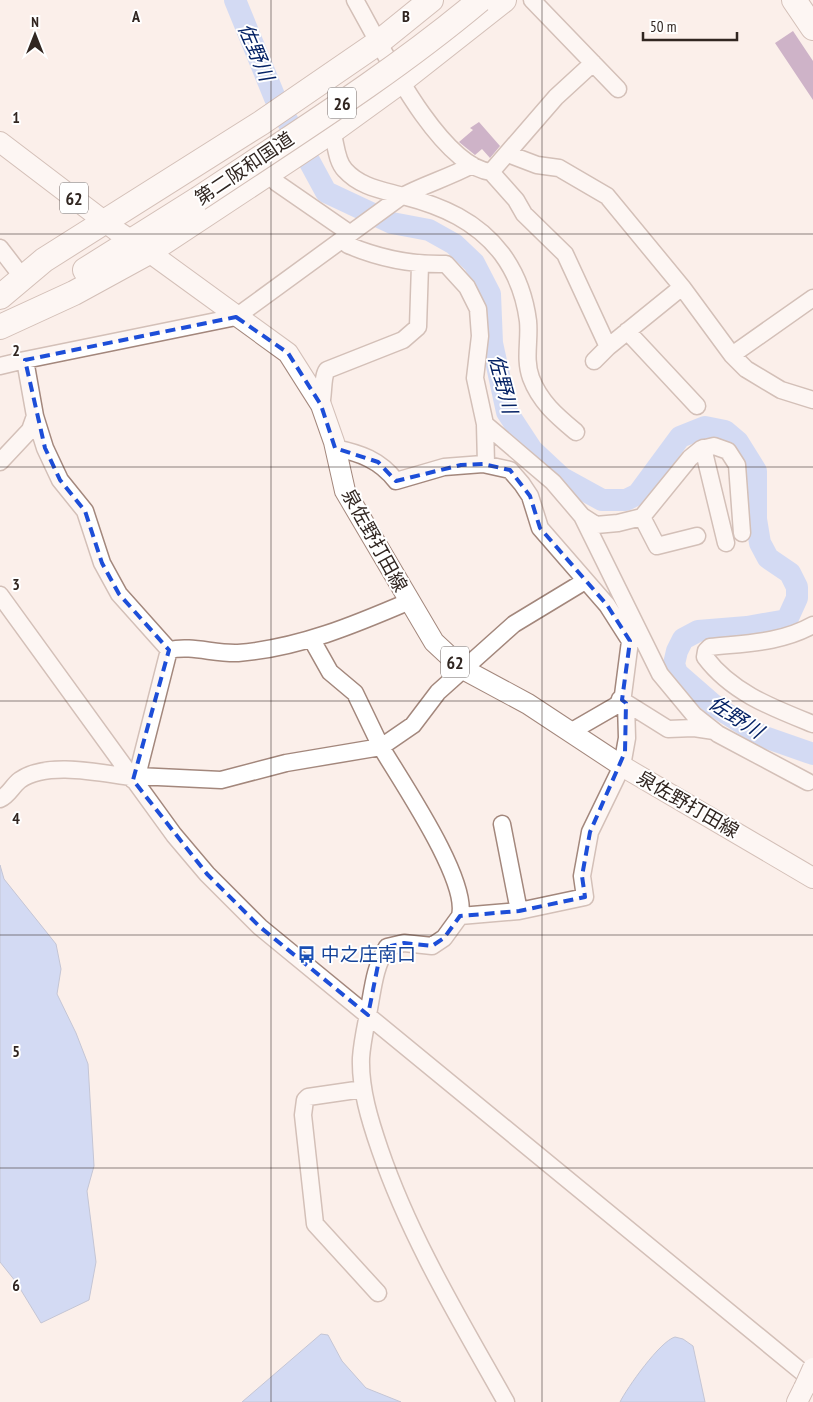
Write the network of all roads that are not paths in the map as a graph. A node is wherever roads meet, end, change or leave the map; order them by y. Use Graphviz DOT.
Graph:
graph roads {
  1 [pos="355,0"];
  2 [pos="431,0"];
  3 [pos="457,0"];
  4 [pos="480,0"];
  5 [pos="504,0"];
  6 [pos="532,0"];
  7 [pos="794,0"];
  8 [pos="813,28"];
  9 [pos="379,42"];
  10 [pos="593,63"];
  11 [pos="401,82"];
  12 [pos="618,88"];
  13 [pos="326,135"];
  14 [pos="0,142"];
  15 [pos="508,154"];
  16 [pos="472,165"];
  17 [pos="275,170"];
  18 [pos="491,172"];
  19 [pos="194,192"];
  20 [pos="401,197"];
  21 [pos="350,234"];
  22 [pos="126,236"];
  23 [pos="0,248"];
  24 [pos="420,265"];
  25 [pos="23,278"];
  26 [pos="682,287"];
  27 [pos="0,297"];
  28 [pos="813,298"];
  29 [pos="0,304"];
  30 [pos="236,317"];
  31 [pos="0,326"];
  32 [pos="628,331"];
  33 [pos="608,347"];
  34 [pos="732,355"];
  35 [pos="25,360"];
  36 [pos="594,362"];
  37 [pos="0,366"];
  38 [pos="813,400"];
  39 [pos="321,405"];
  40 [pos="697,406"];
  41 [pos="36,416"];
  42 [pos="485,424"];
  43 [pos="576,432"];
  44 [pos="335,448"];
  45 [pos="703,448"];
  46 [pos="0,462"];
  47 [pos="486,464"];
  48 [pos="740,504"];
  49 [pos="718,510"];
  50 [pos="582,516"];
  51 [pos="642,517"];
  52 [pos="742,533"];
  53 [pos="697,536"];
  54 [pos="726,543"];
  55 [pos="585,581"];
  56 [pos="0,595"];
  57 [pos="410,601"];
  58 [pos="813,625"];
  59 [pos="312,640"];
  60 [pos="636,640"];
  61 [pos="169,650"];
  62 [pos="463,669"];
  63 [pos="623,701"];
  64 [pos="813,724"];
  65 [pos="572,731"];
  66 [pos="714,731"];
  67 [pos="381,747"];
  68 [pos="622,766"];
  69 [pos="134,778"];
  70 [pos="808,782"];
  71 [pos="0,799"];
  72 [pos="502,824"];
  73 [pos="813,878"];
  74 [pos="518,911"];
  75 [pos="460,916"];
  76 [pos="368,1015"];
  77 [pos="363,1089"];
  78 [pos="378,1293"];
  79 [pos="813,1368"];
  80 [pos="804,1390"];
  81 [pos="506,1402"];
  1 -- 9 [label="street"];
  2 -- 9 [label="highway, 26"];
  3 -- 19 [label="highway, 第二阪和国道 / 26"];
  4 -- 19 [label="highway, 第二阪和国道 / 26, bridge"];
  5 -- 11 [label="highway, 26"];
  6 -- 10 [label="street"];
  7 -- 8 [label="highway"];
  9 -- 11 [label="street"];
  9 -- 22 [label="highway, 26"];
  10 -- 12 [label="street"];
  10 -- 15 [label="street"];
  11 -- 13 [label="highway, 26"];
  11 -- 16 [label="street"];
  13 -- 17 [label="highway, 26"];
  13 -- 20 [label="street"];
  14 -- 22 [label="main road, 泉佐野打田線 / 62"];
  15 -- 18 [label="street"];
  15 -- 26 [label="street"];
  16 -- 18 [label="street"];
  16 -- 20 [label="street"];
  17 -- 21 [label="street"];
  17 -- 22 [label="highway, 26"];
  18 -- 33 [label="street"];
  19 -- 22 [label="highway, 第二阪和国道 / 26"];
  20 -- 21 [label="street"];
  20 -- 43 [label="street"];
  21 -- 24 [label="street"];
  21 -- 30 [label="street"];
  22 -- 25 [label="highway, 26"];
  22 -- 29 [label="highway, 第二阪和国道 / 26"];
  22 -- 30 [label="main road, 泉佐野打田線 / 62"];
  22 -- 31 [label="highway, 第二阪和国道 / 26"];
  23 -- 25 [label="street"];
  24 -- 39 [label="street"];
  24 -- 42 [label="street"];
  25 -- 27 [label="highway, 26"];
  26 -- 32 [label="street"];
  26 -- 34 [label="street"];
  28 -- 34 [label="street"];
  30 -- 35 [label="street"];
  30 -- 39 [label="main road, 泉佐野打田線 / 62"];
  32 -- 33 [label="street"];
  32 -- 40 [label="street"];
  33 -- 36 [label="street"];
  34 -- 38 [label="street"];
  35 -- 37 [label="street"];
  35 -- 41 [label="street"];
  39 -- 44 [label="main road, 泉佐野打田線 / 62"];
  41 -- 46 [label="street"];
  41 -- 61 [label="street"];
  42 -- 47 [label="street"];
  42 -- 50 [label="street"];
  44 -- 47 [label="street"];
  44 -- 57 [label="main road, 泉佐野打田線 / 62"];
  45 -- 48 [label="street"];
  45 -- 49 [label="street"];
  45 -- 51 [label="street"];
  47 -- 55 [label="street"];
  48 -- 49 [label="street"];
  48 -- 52 [label="street"];
  49 -- 54 [label="street"];
  50 -- 51 [label="street"];
  50 -- 60 [label="street"];
  51 -- 53 [label="street"];
  55 -- 60 [label="street"];
  55 -- 62 [label="street"];
  56 -- 69 [label="street"];
  57 -- 59 [label="street"];
  57 -- 62 [label="main road, 泉佐野打田線 / 62"];
  58 -- 64 [label="street"];
  59 -- 61 [label="street"];
  59 -- 67 [label="street"];
  60 -- 63 [label="street"];
  60 -- 66 [label="street"];
  61 -- 69 [label="street"];
  62 -- 65 [label="main road, 泉佐野打田線 / 62"];
  62 -- 67 [label="street"];
  63 -- 65 [label="street"];
  63 -- 66 [label="street"];
  63 -- 68 [label="street"];
  65 -- 68 [label="main road, 泉佐野打田線 / 62"];
  66 -- 70 [label="street"];
  67 -- 69 [label="street"];
  67 -- 75 [label="street"];
  68 -- 73 [label="main road, 泉佐野打田線 / 62"];
  68 -- 74 [label="street"];
  69 -- 71 [label="street"];
  69 -- 76 [label="street"];
  72 -- 74 [label="street"];
  74 -- 75 [label="street"];
  75 -- 76 [label="street"];
  76 -- 77 [label="street"];
  76 -- 80 [label="street"];
  77 -- 78 [label="street"];
  77 -- 81 [label="street"];
  79 -- 80 [label="main road, bridge"];
}
